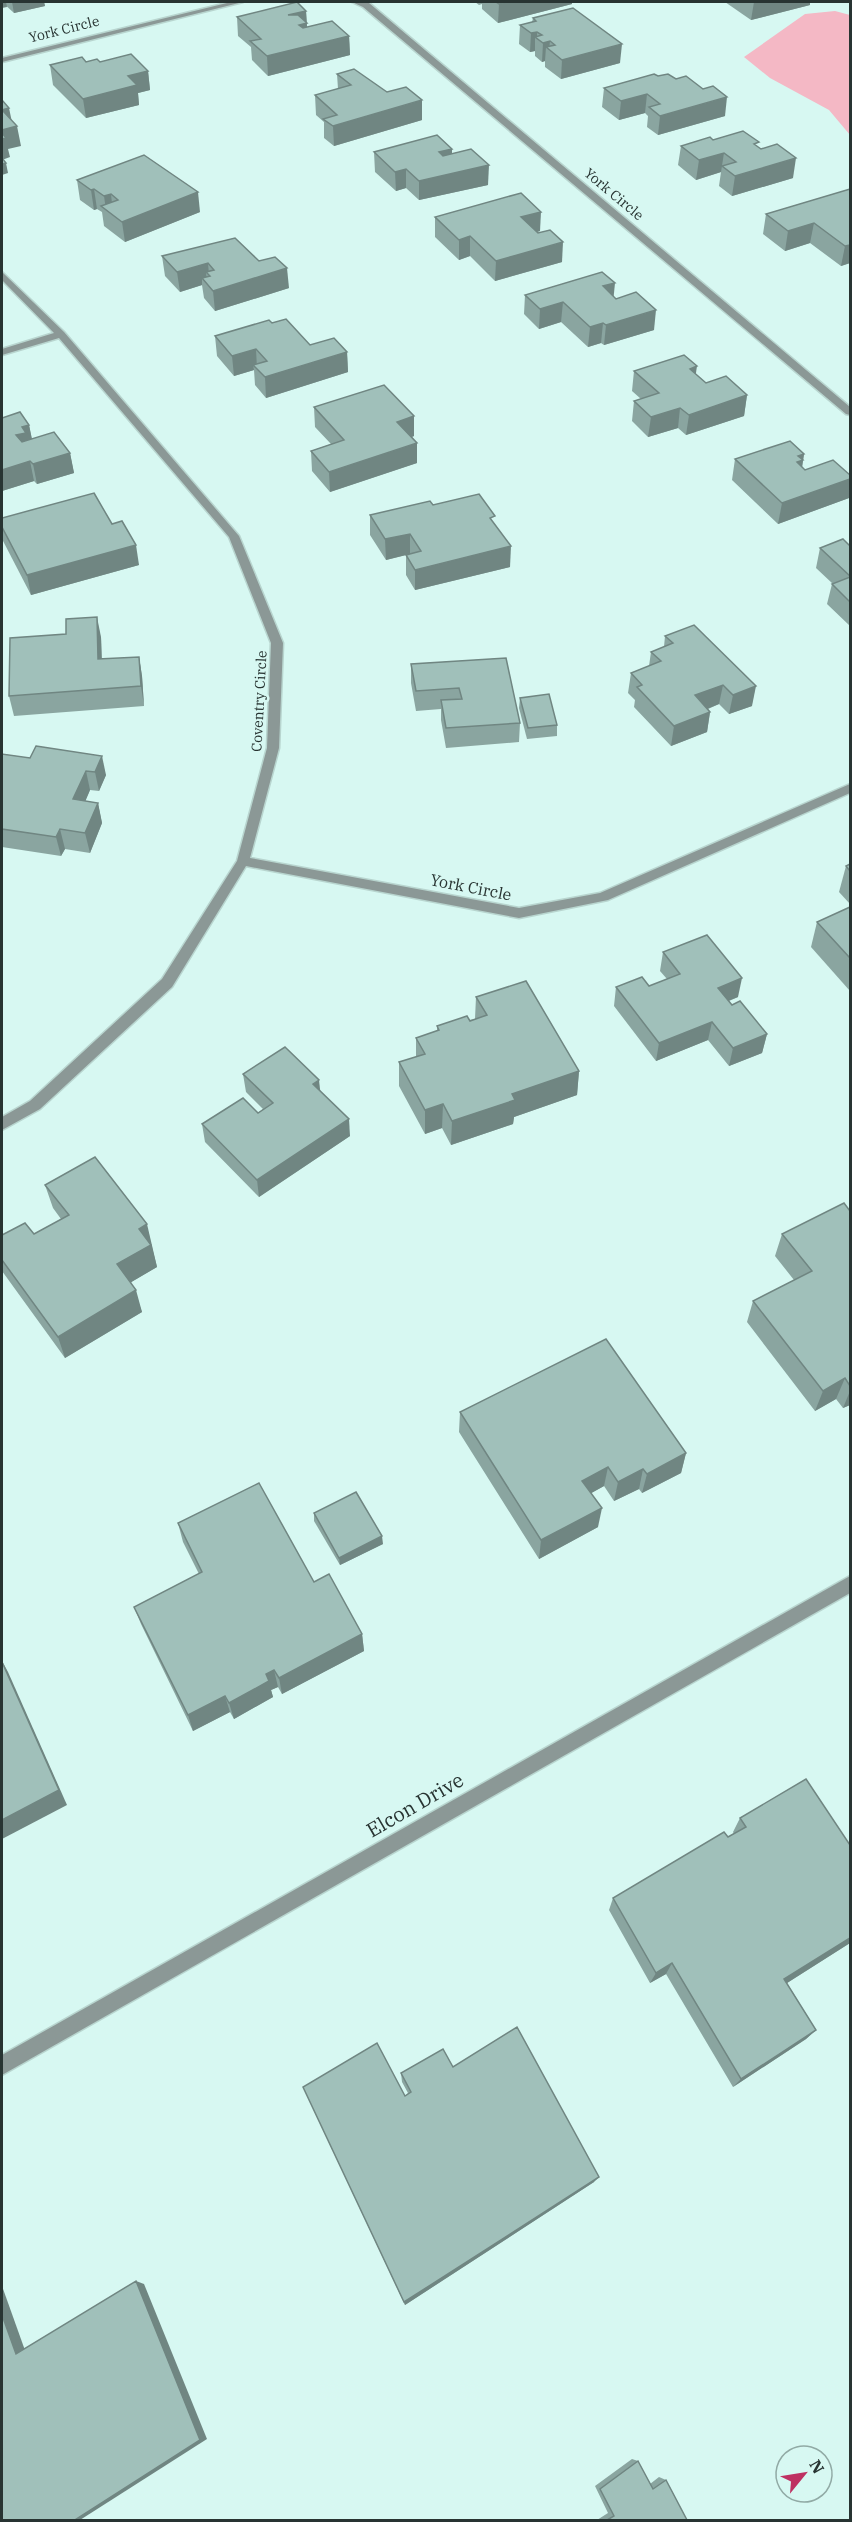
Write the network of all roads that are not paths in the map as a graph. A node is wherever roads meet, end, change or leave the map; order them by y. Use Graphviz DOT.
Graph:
graph roads {
  1 [pos="238,2"];
  2 [pos="356,2"];
  3 [pos="2,60"];
  4 [pos="2,275"];
  5 [pos="61,334"];
  6 [pos="2,352"];
  7 [pos="850,412"];
  8 [pos="850,788"];
  9 [pos="243,861"];
  10 [pos="2,1124"];
  11 [pos="850,1584"];
  12 [pos="2,2065"];
  1 -- 3 [label="street, York Circle"];
  2 -- 7 [label="street, York Circle"];
  4 -- 5 [label="street, Coventry Circle"];
  5 -- 6 [label="street"];
  5 -- 9 [label="street, Coventry Circle"];
  8 -- 9 [label="street, York Circle"];
  9 -- 10 [label="street, Coventry Circle"];
  11 -- 12 [label="street, Elcon Drive"];
}
